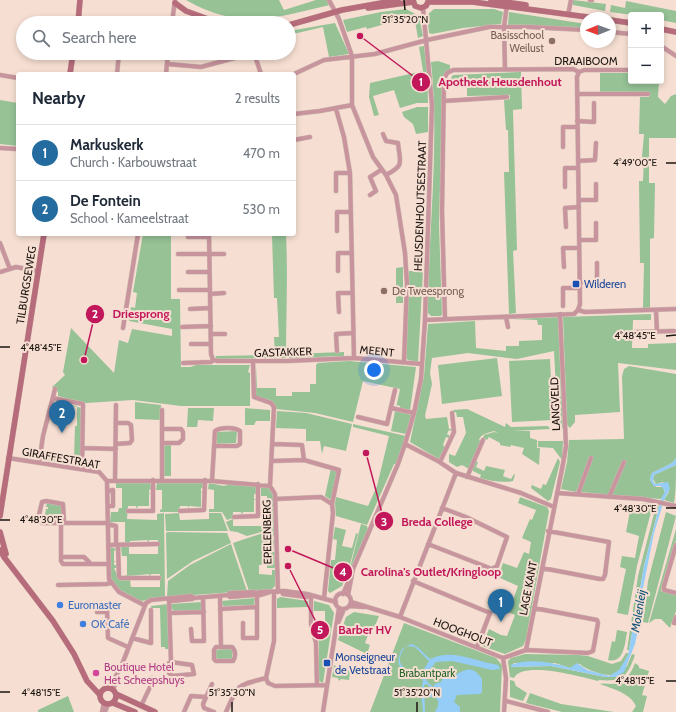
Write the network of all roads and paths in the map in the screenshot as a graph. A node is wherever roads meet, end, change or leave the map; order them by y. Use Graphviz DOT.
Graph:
graph roads {
  1 [pos="80,0"];
  2 [pos="84,0"];
  3 [pos="169,0"];
  4 [pos="329,0"];
  5 [pos="398,0"];
  6 [pos="491,0"];
  7 [pos="571,0"];
  8 [pos="413,1"];
  9 [pos="428,1"];
  10 [pos="175,2"];
  11 [pos="507,4"];
  12 [pos="422,8"];
  13 [pos="335,13"];
  14 [pos="569,13"];
  15 [pos="580,15"];
  16 [pos="580,15"];
  17 [pos="78,16"];
  18 [pos="79,16"];
  19 [pos="173,16"];
  20 [pos="201,16"];
  21 [pos="616,21"];
  22 [pos="296,23"];
  23 [pos="628,23"];
  24 [pos="504,27"];
  25 [pos="580,30"];
  26 [pos="664,30"];
  27 [pos="676,32"];
  28 [pos="616,33"];
  29 [pos="628,34"];
  30 [pos="427,40"];
  31 [pos="664,48"];
  32 [pos="352,56"];
  33 [pos="676,56"];
  34 [pos="72,60"];
  35 [pos="118,60"];
  36 [pos="167,60"];
  37 [pos="228,60"];
  38 [pos="256,60"];
  39 [pos="167,64"];
  40 [pos="505,69"];
  41 [pos="628,70"];
  42 [pos="70,72"];
  43 [pos="117,72"];
  44 [pos="166,72"];
  45 [pos="260,72"];
  46 [pos="579,72"];
  47 [pos="296,73"];
  48 [pos="446,73"];
  49 [pos="0,75"];
  50 [pos="16,78"];
  51 [pos="577,94"];
  52 [pos="648,94"];
  53 [pos="507,97"];
  54 [pos="444,100"];
  55 [pos="594,103"];
  56 [pos="352,105"];
  57 [pos="336,109"];
  58 [pos="296,114"];
  59 [pos="577,121"];
  60 [pos="578,127"];
  61 [pos="383,134"];
  62 [pos="310,137"];
  63 [pos="296,140"];
  64 [pos="596,143"];
  65 [pos="563,147"];
  66 [pos="0,148"];
  67 [pos="16,149"];
  68 [pos="578,161"];
  69 [pos="578,168"];
  70 [pos="381,170"];
  71 [pos="350,173"];
  72 [pos="386,175"];
  73 [pos="596,184"];
  74 [pos="565,187"];
  75 [pos="336,191"];
  76 [pos="370,195"];
  77 [pos="579,200"];
  78 [pos="579,207"];
  79 [pos="351,212"];
  80 [pos="596,223"];
  81 [pos="566,227"];
  82 [pos="337,231"];
  83 [pos="44,236"];
  84 [pos="138,236"];
  85 [pos="198,236"];
  86 [pos="209,236"];
  87 [pos="188,237"];
  88 [pos="579,240"];
  89 [pos="0,244"];
  90 [pos="579,248"];
  91 [pos="352,253"];
  92 [pos="178,254"];
  93 [pos="209,254"];
  94 [pos="224,254"];
  95 [pos="597,263"];
  96 [pos="564,267"];
  97 [pos="10,268"];
  98 [pos="38,271"];
  99 [pos="0,272"];
  100 [pos="188,272"];
  101 [pos="209,272"];
  102 [pos="338,272"];
  103 [pos="580,282"];
  104 [pos="580,288"];
  105 [pos="179,290"];
  106 [pos="210,292"];
  107 [pos="224,293"];
  108 [pos="352,293"];
  109 [pos="563,306"];
  110 [pos="210,308"];
  111 [pos="190,309"];
  112 [pos="578,310"];
  113 [pos="656,310"];
  114 [pos="676,310"];
  115 [pos="339,312"];
  116 [pos="560,314"];
  117 [pos="506,317"];
  118 [pos="445,319"];
  119 [pos="425,320"];
  120 [pos="210,326"];
  121 [pos="182,327"];
  122 [pos="508,327"];
  123 [pos="123,328"];
  124 [pos="674,331"];
  125 [pos="635,332"];
  126 [pos="657,332"];
  127 [pos="353,333"];
  128 [pos="211,334"];
  129 [pos="226,334"];
  130 [pos="191,344"];
  131 [pos="211,344"];
  132 [pos="337,351"];
  133 [pos="354,358"];
  134 [pos="213,360"];
  135 [pos="253,362"];
  136 [pos="404,362"];
  137 [pos="182,363"];
  138 [pos="422,364"];
  139 [pos="55,389"];
  140 [pos="395,390"];
  141 [pos="53,398"];
  142 [pos="116,405"];
  143 [pos="391,408"];
  144 [pos="162,410"];
  145 [pos="414,413"];
  146 [pos="452,413"];
  147 [pos="358,417"];
  148 [pos="116,422"];
  149 [pos="162,429"];
  150 [pos="483,440"];
  151 [pos="162,443"];
  152 [pos="116,444"];
  153 [pos="273,444"];
  154 [pos="405,444"];
  155 [pos="214,446"];
  156 [pos="82,448"];
  157 [pos="116,449"];
  158 [pos="8,458"];
  159 [pos="591,458"];
  160 [pos="304,460"];
  161 [pos="272,461"];
  162 [pos="440,462"];
  163 [pos="624,462"];
  164 [pos="39,463"];
  165 [pos="82,469"];
  166 [pos="456,473"];
  167 [pos="467,477"];
  168 [pos="115,480"];
  169 [pos="153,480"];
  170 [pos="162,480"];
  171 [pos="205,480"];
  172 [pos="108,481"];
  173 [pos="212,481"];
  174 [pos="258,484"];
  175 [pos="270,486"];
  176 [pos="0,490"];
  177 [pos="557,493"];
  178 [pos="578,494"];
  179 [pos="609,497"];
  180 [pos="275,499"];
  181 [pos="1,503"];
  182 [pos="332,504"];
  183 [pos="676,506"];
  184 [pos="554,507"];
  185 [pos="442,508"];
  186 [pos="180,510"];
  187 [pos="128,511"];
  188 [pos="0,516"];
  189 [pos="234,517"];
  190 [pos="62,523"];
  191 [pos="108,524"];
  192 [pos="548,531"];
  193 [pos="0,532"];
  194 [pos="158,544"];
  195 [pos="428,544"];
  196 [pos="108,545"];
  197 [pos="117,545"];
  198 [pos="676,546"];
  199 [pos="0,550"];
  200 [pos="61,557"];
  201 [pos="8,562"];
  202 [pos="91,564"];
  203 [pos="108,564"];
  204 [pos="542,568"];
  205 [pos="159,578"];
  206 [pos="414,581"];
  207 [pos="111,582"];
  208 [pos="58,585"];
  209 [pos="276,592"];
  210 [pos="257,593"];
  211 [pos="676,593"];
  212 [pos="345,594"];
  213 [pos="220,596"];
  214 [pos="310,596"];
  215 [pos="203,597"];
  216 [pos="324,598"];
  217 [pos="169,599"];
  218 [pos="336,600"];
  219 [pos="350,604"];
  220 [pos="144,605"];
  221 [pos="491,607"];
  222 [pos="220,608"];
  223 [pos="257,608"];
  224 [pos="342,608"];
  225 [pos="534,608"];
  226 [pos="151,610"];
  227 [pos="97,612"];
  228 [pos="204,612"];
  229 [pos="170,613"];
  230 [pos="490,613"];
  231 [pos="400,617"];
  232 [pos="676,617"];
  233 [pos="243,623"];
  234 [pos="676,623"];
  235 [pos="191,629"];
  236 [pos="132,638"];
  237 [pos="128,647"];
  238 [pos="221,647"];
  239 [pos="477,647"];
  240 [pos="526,650"];
  241 [pos="503,658"];
  242 [pos="171,662"];
  243 [pos="152,678"];
  244 [pos="266,678"];
  245 [pos="212,684"];
  246 [pos="317,686"];
  247 [pos="327,686"];
  248 [pos="113,691"];
  249 [pos="102,692"];
  250 [pos="206,697"];
  251 [pos="506,701"];
  252 [pos="108,703"];
  253 [pos="141,706"];
  254 [pos="102,712"];
  255 [pos="105,712"];
  256 [pos="135,712"];
  257 [pos="155,712"];
  258 [pos="184,712"];
  259 [pos="214,712"];
  260 [pos="226,712"];
  261 [pos="323,712"];
  262 [pos="504,712"];
  263 [pos="548,712"];
  1 -- 17 [label="main road"];
  2 -- 18 [label="main road"];
  3 -- 10 [label="main road"];
  4 -- 13 [label="street"];
  5 -- 13 [label="main road"];
  6 -- 11 [label="main road"];
  7 -- 14 [label="street"];
  8 -- 12 [label="main road"];
  8 -- 13 [label="main road"];
  9 -- 11 [label="main road"];
  9 -- 12 [label="main road"];
  10 -- 19 [label="street"];
  10 -- 20 [label="main road"];
  11 -- 14 [label="main road"];
  11 -- 24 [label="street"];
  12 -- 30 [label="street, HEUSDENHOUTSESTRAAT"];
  13 -- 22 [label="main road"];
  13 -- 32 [label="street"];
  14 -- 15 [label="main road"];
  14 -- 16 [label="main road"];
  21 -- 23 [label="main road"];
  24 -- 25 [label="street"];
  24 -- 30 [label="street"];
  24 -- 40 [label="street"];
  26 -- 27 [label="main road"];
  28 -- 29 [label="street"];
  30 -- 32 [label="street"];
  30 -- 119 [label="street, HEUSDENHOUTSESTRAAT"];
  31 -- 33 [label="street"];
  32 -- 47 [label="street"];
  32 -- 56 [label="street"];
  34 -- 42 [label="main road"];
  35 -- 43 [label="street"];
  36 -- 39 [label="street"];
  37 -- 39 [label="street"];
  38 -- 45 [label="street"];
  39 -- 44 [label="street"];
  40 -- 46 [label="street, DRAAIBOOM"];
  40 -- 48 [label="street, DRAAIBOOM"];
  41 -- 46 [label="street, DRAAIBOOM"];
  46 -- 51 [label="street"];
  48 -- 54 [label="street, HEUSDENHOUTSESTRAAT"];
  49 -- 50 [label="street"];
  51 -- 52 [label="street"];
  51 -- 59 [label="street"];
  53 -- 54 [label="street"];
  54 -- 118 [label="street, HEUSDENHOUTSESTRAAT"];
  55 -- 59 [label="street"];
  56 -- 57 [label="street"];
  56 -- 70 [label="street"];
  57 -- 58 [label="street"];
  57 -- 71 [label="street, MEENT"];
  59 -- 60 [label="street"];
  60 -- 65 [label="street"];
  60 -- 68 [label="street"];
  61 -- 72 [label="street"];
  62 -- 63 [label="street"];
  64 -- 68 [label="street"];
  66 -- 67 [label="street"];
  68 -- 69 [label="street"];
  69 -- 74 [label="street"];
  69 -- 77 [label="street"];
  70 -- 72 [label="street"];
  70 -- 76 [label="street"];
  71 -- 75 [label="street"];
  71 -- 79 [label="street, MEENT"];
  72 -- 136 [label="street"];
  73 -- 77 [label="street"];
  77 -- 78 [label="street"];
  78 -- 81 [label="street"];
  78 -- 88 [label="street"];
  79 -- 82 [label="street"];
  79 -- 91 [label="street, MEENT"];
  80 -- 88 [label="street"];
  83 -- 98 [label="main road, TILBURGSEWEG"];
  84 -- 123 [label="street"];
  85 -- 87 [label="street"];
  86 -- 93 [label="street"];
  88 -- 90 [label="street"];
  89 -- 97 [label="street"];
  90 -- 96 [label="street"];
  90 -- 103 [label="street"];
  91 -- 102 [label="street"];
  91 -- 108 [label="street, MEENT"];
  92 -- 93 [label="street"];
  93 -- 94 [label="street"];
  93 -- 101 [label="street"];
  95 -- 103 [label="street"];
  97 -- 98 [label="street"];
  97 -- 99 [label="street"];
  98 -- 158 [label="main road, TILBURGSEWEG"];
  100 -- 101 [label="street"];
  101 -- 106 [label="street"];
  103 -- 104 [label="street"];
  104 -- 109 [label="street"];
  104 -- 112 [label="street"];
  105 -- 106 [label="street"];
  106 -- 107 [label="street"];
  106 -- 110 [label="street"];
  108 -- 115 [label="street"];
  108 -- 127 [label="street, MEENT"];
  110 -- 111 [label="street"];
  110 -- 120 [label="street"];
  112 -- 113 [label="street"];
  112 -- 116 [label="street"];
  113 -- 114 [label="street"];
  113 -- 126 [label="street"];
  116 -- 117 [label="street"];
  116 -- 177 [label="street, LANGVELD"];
  117 -- 118 [label="street"];
  117 -- 122 [label="street"];
  118 -- 119 [label="street"];
  119 -- 138 [label="street, HEUSDENHOUTSESTRAAT"];
  120 -- 121 [label="street"];
  120 -- 128 [label="street"];
  124 -- 126 [label="street"];
  125 -- 126 [label="street"];
  127 -- 132 [label="street, MEENT"];
  127 -- 133 [label="street, MEENT"];
  128 -- 129 [label="street"];
  128 -- 131 [label="street"];
  130 -- 131 [label="street"];
  131 -- 134 [label="street"];
  133 -- 135 [label="street, GASTAKKER"];
  133 -- 136 [label="street, MEENT"];
  134 -- 135 [label="street, GASTAKKER"];
  134 -- 137 [label="street, GASTAKKER"];
  135 -- 153 [label="street"];
  136 -- 138 [label="street, MEENT"];
  138 -- 145 [label="street, HEUSDENHOUTSESTRAAT"];
  139 -- 141 [label="street"];
  140 -- 143 [label="street"];
  141 -- 156 [label="street"];
  141 -- 164 [label="street"];
  142 -- 148 [label="street"];
  143 -- 145 [label="street"];
  143 -- 147 [label="street"];
  144 -- 149 [label="street"];
  145 -- 154 [label="street, HEUSDENHOUTSESTRAAT"];
  146 -- 162 [label="street"];
  148 -- 152 [label="street"];
  148 -- 152 [label="street"];
  149 -- 151 [label="street"];
  149 -- 151 [label="street"];
  150 -- 167 [label="street"];
  151 -- 170 [label="street"];
  152 -- 157 [label="street"];
  153 -- 160 [label="street"];
  153 -- 161 [label="street"];
  154 -- 162 [label="street"];
  154 -- 212 [label="street, HEUSDENHOUTSESTRAAT"];
  155 -- 155 [label="street"];
  155 -- 173 [label="street"];
  156 -- 157 [label="street"];
  156 -- 165 [label="street"];
  157 -- 168 [label="street"];
  158 -- 164 [label="street, GIRAFFESTRAAT"];
  158 -- 176 [label="main road, TILBURGSEWEG"];
  158 -- 181 [label="main road, TILBURGSEWEG"];
  159 -- 178 [label="street"];
  160 -- 161 [label="street"];
  160 -- 182 [label="street"];
  161 -- 175 [label="street"];
  162 -- 166 [label="street"];
  163 -- 179 [label="street"];
  164 -- 165 [label="street, GIRAFFESTRAAT"];
  165 -- 172 [label="street, GIRAFFESTRAAT"];
  166 -- 167 [label="street"];
  166 -- 185 [label="street"];
  167 -- 184 [label="street"];
  168 -- 169 [label="street, EPELENBERG"];
  168 -- 172 [label="street, EPELENBERG"];
  169 -- 170 [label="street, EPELENBERG"];
  169 -- 187 [label="street"];
  170 -- 171 [label="street, EPELENBERG"];
  171 -- 173 [label="street, EPELENBERG"];
  171 -- 186 [label="street"];
  172 -- 191 [label="street"];
  173 -- 174 [label="street, EPELENBERG"];
  174 -- 175 [label="street, EPELENBERG"];
  174 -- 189 [label="street, EPELENBERG"];
  175 -- 180 [label="street, EPELENBERG"];
  177 -- 178 [label="street"];
  177 -- 184 [label="street, LAGE KANT"];
  178 -- 179 [label="street"];
  179 -- 183 [label="street"];
  180 -- 182 [label="street"];
  180 -- 209 [label="street, EPELENBERG"];
  181 -- 188 [label="main road, TILBURGSEWEG"];
  182 -- 216 [label="street"];
  184 -- 192 [label="street, LAGE KANT"];
  185 -- 195 [label="street"];
  185 -- 195 [label="street"];
  190 -- 190 [label="street"];
  190 -- 191 [label="street"];
  190 -- 200 [label="street"];
  191 -- 196 [label="street"];
  191 -- 197 [label="street"];
  192 -- 204 [label="street, LAGE KANT"];
  192 -- 204 [label="street"];
  193 -- 201 [label="main road"];
  194 -- 197 [label="street"];
  195 -- 206 [label="street"];
  196 -- 197 [label="street"];
  196 -- 203 [label="street"];
  197 -- 205 [label="street"];
  198 -- 211 [label="street"];
  199 -- 201 [label="main road"];
  200 -- 202 [label="street"];
  200 -- 202 [label="street"];
  201 -- 249 [label="main road"];
  202 -- 203 [label="street"];
  203 -- 207 [label="street"];
  204 -- 225 [label="street, LAGE KANT"];
  206 -- 230 [label="street"];
  206 -- 231 [label="street"];
  207 -- 208 [label="street"];
  207 -- 220 [label="street"];
  209 -- 210 [label="street"];
  209 -- 214 [label="street"];
  209 -- 244 [label="street, EPELENBERG"];
  210 -- 213 [label="street"];
  210 -- 223 [label="street"];
  212 -- 218 [label="street"];
  212 -- 219 [label="street"];
  213 -- 215 [label="street"];
  213 -- 222 [label="street"];
  214 -- 216 [label="street"];
  214 -- 246 [label="street"];
  215 -- 217 [label="street"];
  215 -- 228 [label="street"];
  216 -- 218 [label="street"];
  217 -- 220 [label="street"];
  217 -- 229 [label="street"];
  218 -- 224 [label="street"];
  219 -- 224 [label="street"];
  219 -- 231 [label="street, HOOGHOUT"];
  220 -- 236 [label="street"];
  221 -- 230 [label="street"];
  222 -- 223 [label="street"];
  222 -- 238 [label="street"];
  223 -- 233 [label="street"];
  224 -- 247 [label="street"];
  225 -- 240 [label="street, LAGE KANT"];
  225 -- 240 [label="street"];
  226 -- 236 [label="street"];
  227 -- 237 [label="street"];
  228 -- 229 [label="street"];
  228 -- 235 [label="street"];
  229 -- 242 [label="street"];
  230 -- 239 [label="street"];
  231 -- 239 [label="street, HOOGHOUT"];
  232 -- 234 [label="street"];
  236 -- 237 [label="street"];
  237 -- 248 [label="street"];
  238 -- 238 [label="street"];
  239 -- 241 [label="street, HOOGHOUT"];
  240 -- 241 [label="street"];
  241 -- 251 [label="street, HOOGHOUT"];
  242 -- 242 [label="street"];
  243 -- 253 [label="street"];
  244 -- 246 [label="street"];
  244 -- 260 [label="street"];
  245 -- 250 [label="street"];
  246 -- 247 [label="street"];
  247 -- 261 [label="street"];
  248 -- 249 [label="main road"];
  248 -- 252 [label="main road"];
  248 -- 253 [label="main road"];
  249 -- 252 [label="main road"];
  250 -- 258 [label="street"];
  250 -- 259 [label="street"];
  251 -- 262 [label="street, HOOGHOUT"];
  251 -- 263 [label="street"];
  252 -- 254 [label="street"];
  252 -- 255 [label="street"];
  252 -- 256 [label="main road"];
  253 -- 257 [label="main road"];
}
